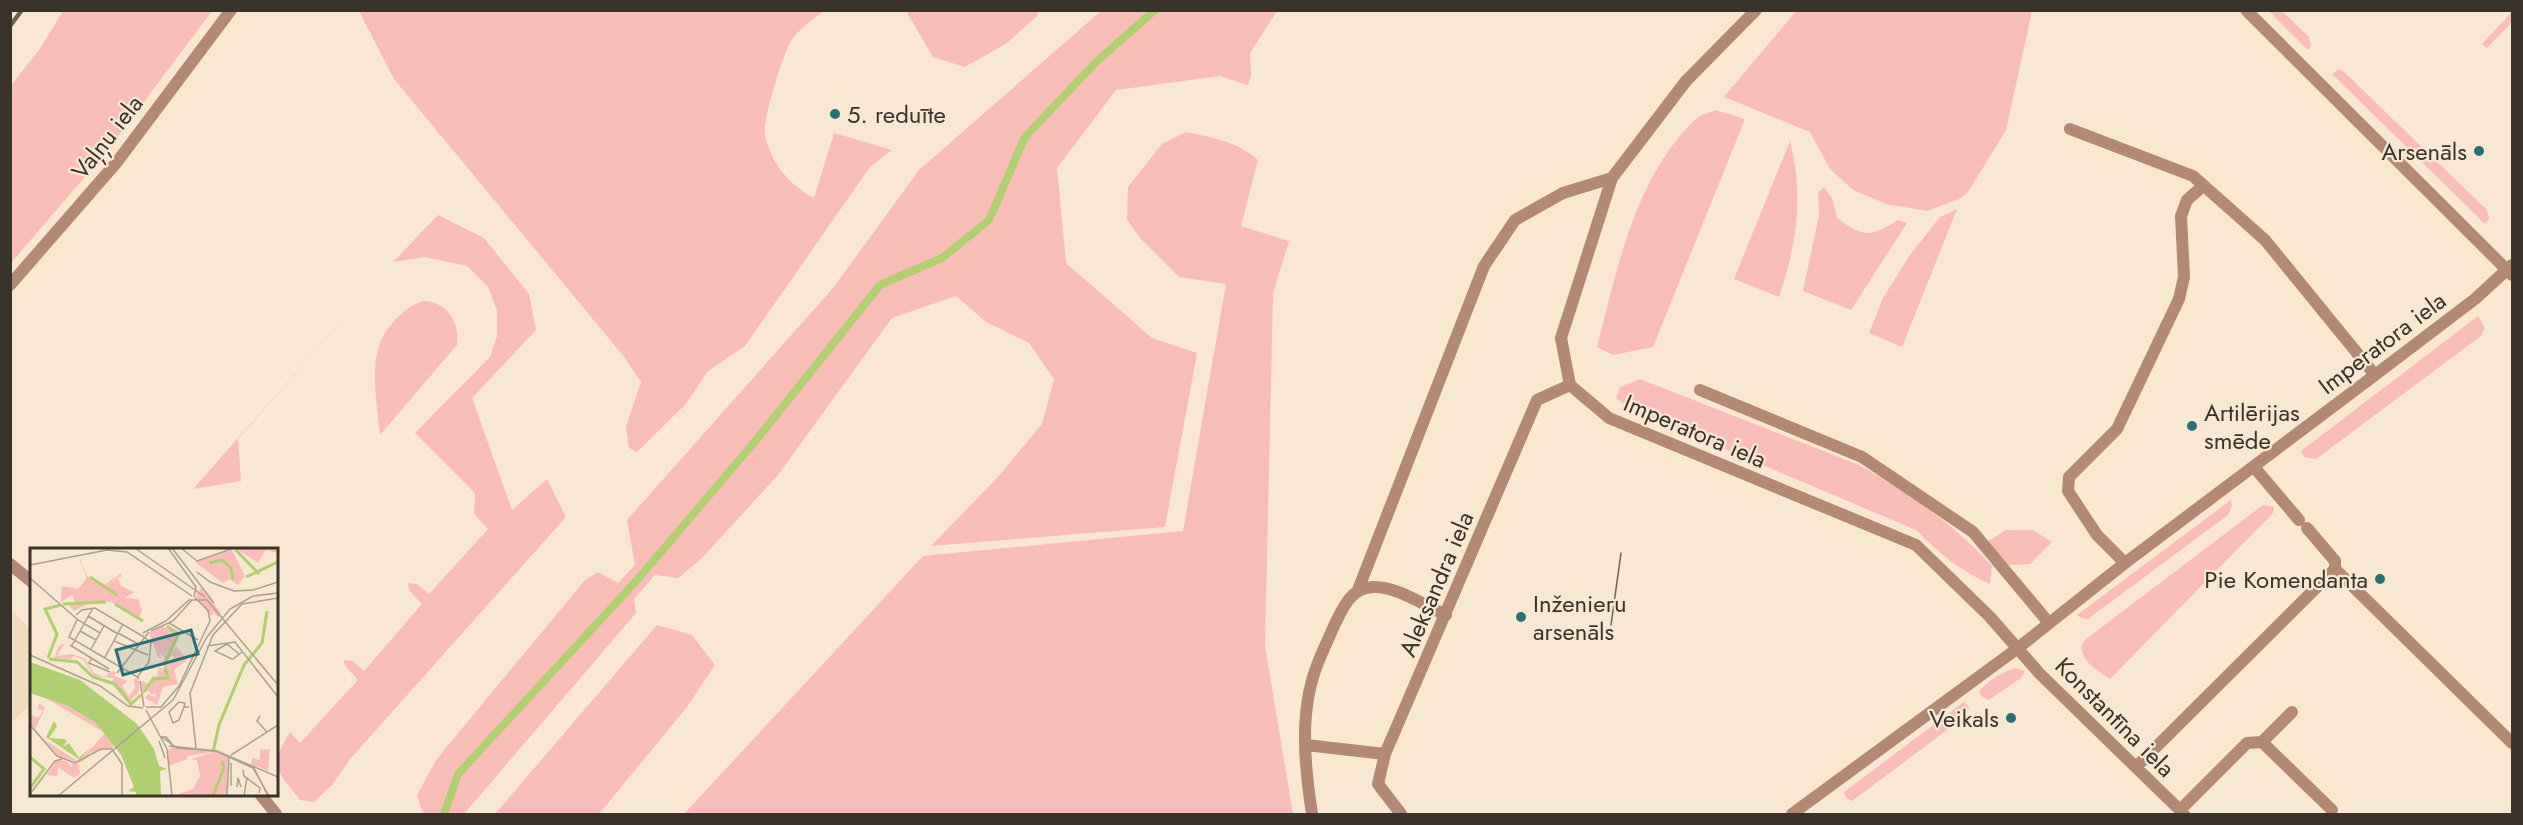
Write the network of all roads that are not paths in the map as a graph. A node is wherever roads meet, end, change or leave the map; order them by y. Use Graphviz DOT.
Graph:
graph roads {
  1 [pos="231,10"];
  2 [pos="1756,10"];
  3 [pos="2246,10"];
  4 [pos="2070,129"];
  5 [pos="1612,178"];
  6 [pos="2203,186"];
  7 [pos="2511,270"];
  8 [pos="10,285"];
  9 [pos="2375,375"];
  10 [pos="1570,385"];
  11 [pos="1700,390"];
  12 [pos="2254,467"];
  13 [pos="2125,563"];
  14 [pos="10,564"];
  15 [pos="2335,569"];
  16 [pos="30,580"];
  17 [pos="1359,590"];
  18 [pos="1446,615"];
  19 [pos="2049,623"];
  20 [pos="2018,648"];
  21 [pos="2292,712"];
  22 [pos="2262,742"];
  23 [pos="2512,743"];
  24 [pos="1306,745"];
  25 [pos="1385,754"];
  26 [pos="2136,767"];
  27 [pos="261,795"];
  28 [pos="2332,810"];
  29 [pos="2182,812"];
  30 [pos="276,814"];
  31 [pos="1312,814"];
  32 [pos="1401,814"];
  33 [pos="1792,814"];
  1 -- 8 [label="street, Vaļņu iela"];
  2 -- 5 [label="street"];
  3 -- 7 [label="street"];
  4 -- 6 [label="street"];
  5 -- 10 [label="street"];
  5 -- 17 [label="street"];
  6 -- 9 [label="street"];
  6 -- 13 [label="street"];
  7 -- 9 [label="street, Imperatora iela"];
  9 -- 12 [label="street, Imperatora iela"];
  10 -- 18 [label="street, Aleksandra iela"];
  10 -- 20 [label="street, Imperatora iela"];
  11 -- 19 [label="street"];
  12 -- 13 [label="street, Imperatora iela"];
  12 -- 15 [label="street"];
  13 -- 19 [label="street, Imperatora iela"];
  14 -- 16 [label="street"];
  15 -- 23 [label="street"];
  15 -- 26 [label="street"];
  17 -- 18 [label="street"];
  17 -- 24 [label="street"];
  18 -- 25 [label="street, Aleksandra iela"];
  19 -- 20 [label="street, Imperatora iela"];
  20 -- 26 [label="street, Konstantīna iela"];
  20 -- 33 [label="street, Imperatora iela"];
  21 -- 22 [label="street"];
  22 -- 28 [label="street"];
  22 -- 29 [label="street"];
  24 -- 25 [label="street"];
  24 -- 31 [label="street"];
  25 -- 32 [label="street, Aleksandra iela"];
  26 -- 29 [label="street, Konstantīna iela"];
  27 -- 30 [label="street"];
}
